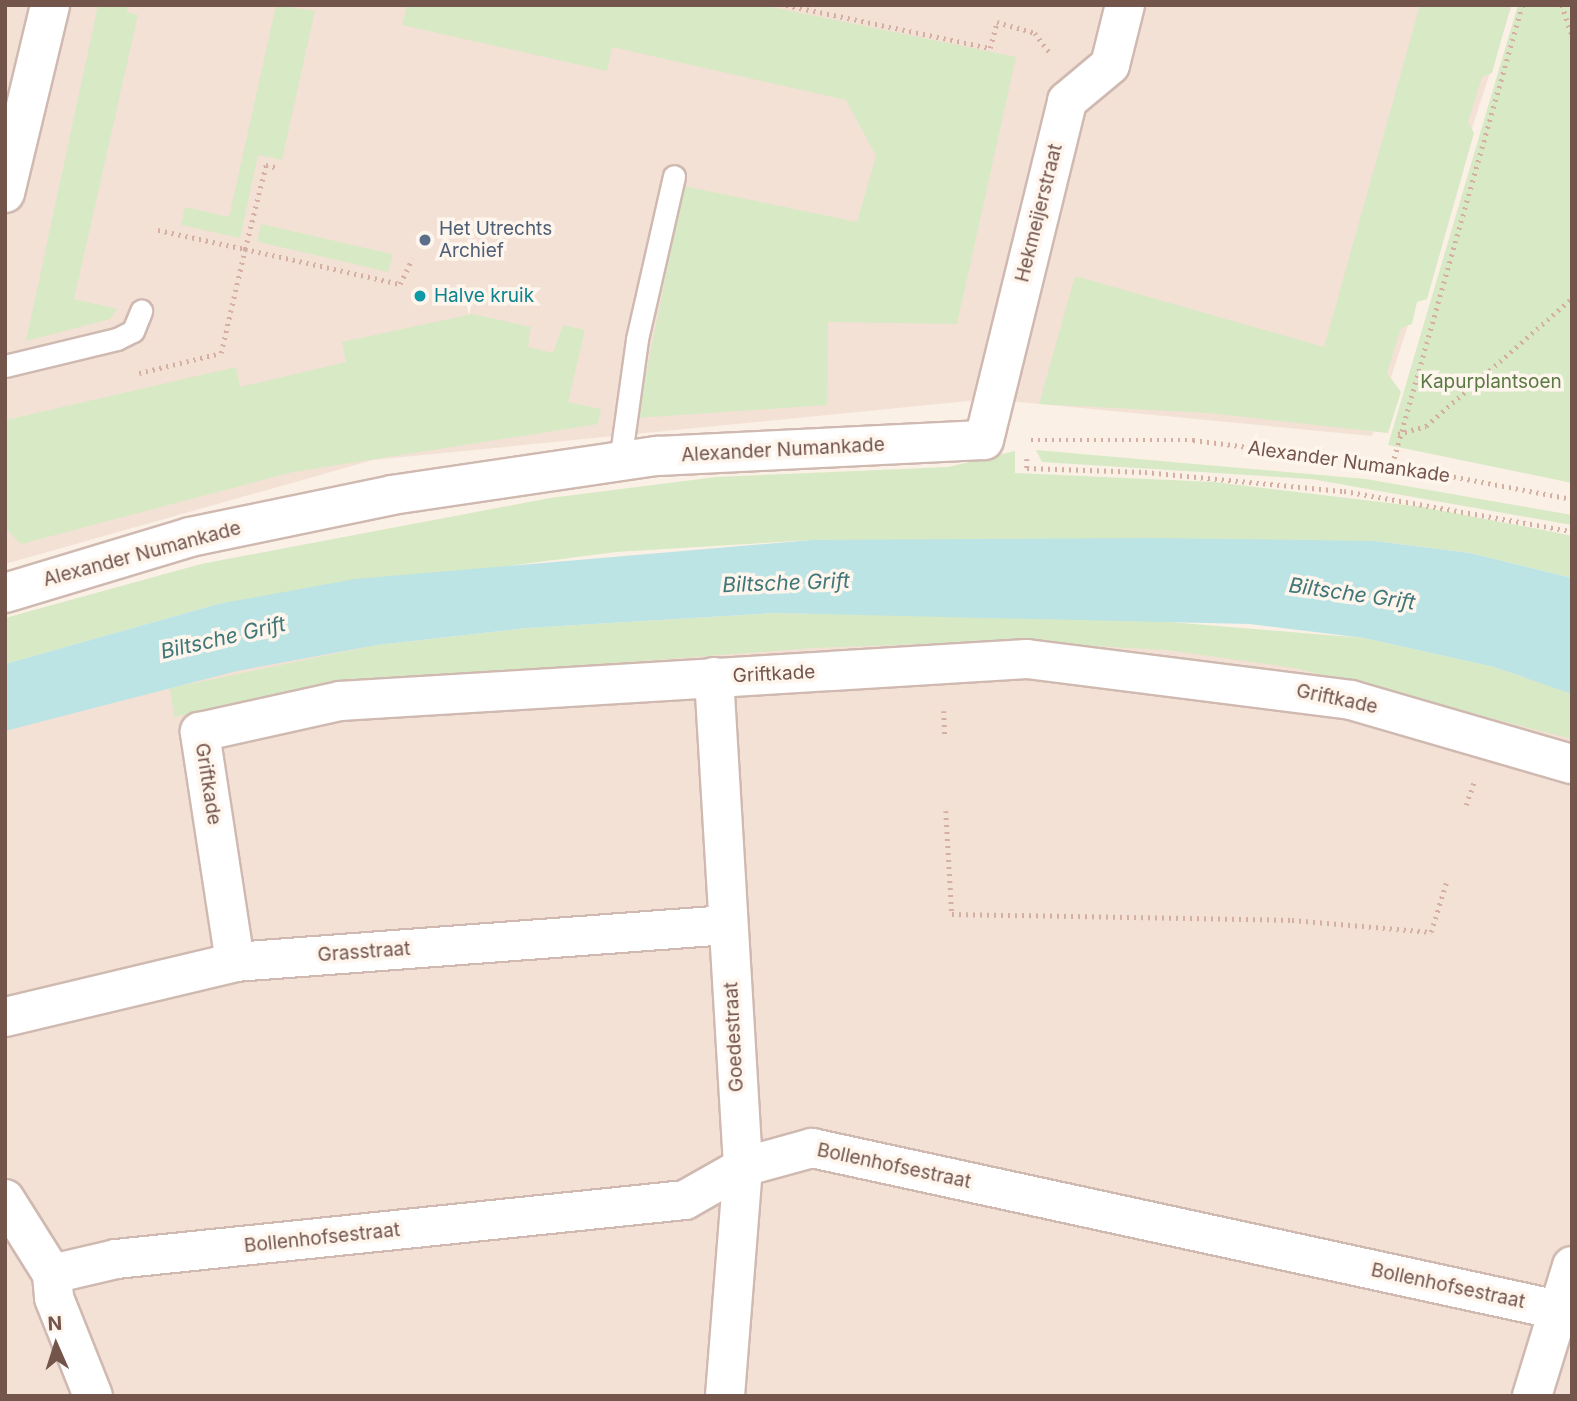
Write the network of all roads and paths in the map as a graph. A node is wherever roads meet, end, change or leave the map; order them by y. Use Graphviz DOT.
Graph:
graph roads {
  1 [pos="50,5"];
  2 [pos="786,5"];
  3 [pos="1125,5"];
  4 [pos="1522,5"];
  5 [pos="1562,5"];
  6 [pos="1572,36"];
  7 [pos="1080,91"];
  8 [pos="279,168"];
  9 [pos="674,176"];
  10 [pos="5,193"];
  11 [pos="158,230"];
  12 [pos="245,249"];
  13 [pos="412,259"];
  14 [pos="1572,298"];
  15 [pos="141,311"];
  16 [pos="5,366"];
  17 [pos="127,376"];
  18 [pos="1398,434"];
  19 [pos="984,440"];
  20 [pos="620,462"];
  21 [pos="1392,465"];
  22 [pos="1572,499"];
  23 [pos="1572,531"];
  24 [pos="5,593"];
  25 [pos="715,677"];
  26 [pos="1572,764"];
  27 [pos="946,811"];
  28 [pos="1447,880"];
  29 [pos="728,925"];
  30 [pos="235,962"];
  31 [pos="5,1017"];
  32 [pos="743,1167"];
  33 [pos="6,1206"];
  34 [pos="1572,1266"];
  35 [pos="52,1274"];
  36 [pos="1564,1311"];
  37 [pos="93,1396"];
  38 [pos="725,1396"];
  39 [pos="1532,1396"];
  1 -- 10 [label="street"];
  2 -- 7 [label="path"];
  3 -- 7 [label="street, Hekmeijerstraat"];
  4 -- 18 [label="path"];
  5 -- 6 [label="path"];
  7 -- 19 [label="street, Hekmeijerstraat"];
  8 -- 12 [label="path"];
  9 -- 20 [label="lane"];
  11 -- 12 [label="path"];
  12 -- 13 [label="path"];
  12 -- 17 [label="path"];
  14 -- 18 [label="path"];
  15 -- 16 [label="lane"];
  18 -- 21 [label="path"];
  19 -- 20 [label="street, Alexander Numankade"];
  19 -- 21 [label="path, Alexander Numankade"];
  19 -- 23 [label="path"];
  20 -- 24 [label="street, Alexander Numankade"];
  21 -- 22 [label="path, Alexander Numankade"];
  25 -- 26 [label="street, Griftkade"];
  25 -- 29 [label="street, Goedestraat"];
  25 -- 30 [label="street, Griftkade"];
  27 -- 28 [label="path"];
  29 -- 30 [label="street, Grasstraat"];
  29 -- 32 [label="street, Goedestraat"];
  30 -- 31 [label="street, Grasstraat"];
  32 -- 35 [label="street, Bollenhofsestraat"];
  32 -- 36 [label="street, Bollenhofsestraat"];
  32 -- 38 [label="street, Goedestraat"];
  33 -- 35 [label="street"];
  34 -- 36 [label="street"];
  35 -- 37 [label="street"];
  36 -- 39 [label="street"];
}
